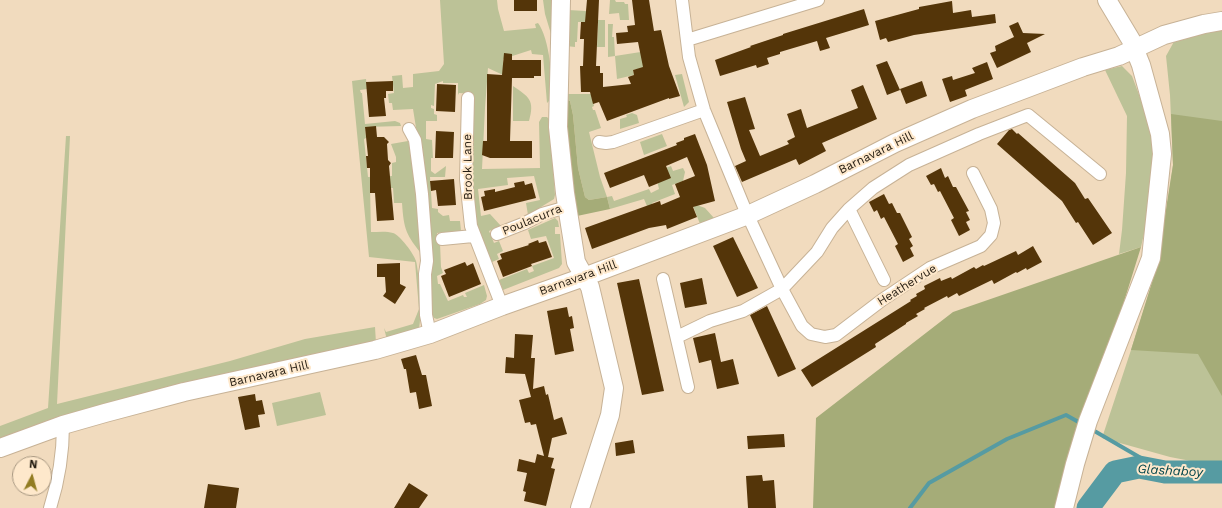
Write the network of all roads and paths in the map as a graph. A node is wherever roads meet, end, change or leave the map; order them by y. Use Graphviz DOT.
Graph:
graph roads {
  1 [pos="561,0"];
  2 [pos="682,0"];
  3 [pos="818,0"];
  4 [pos="1107,0"];
  5 [pos="1222,21"];
  6 [pos="686,40"];
  7 [pos="1135,49"];
  8 [pos="468,98"];
  9 [pos="704,110"];
  10 [pos="409,129"];
  11 [pos="599,142"];
  12 [pos="973,173"];
  13 [pos="1100,174"];
  14 [pos="567,207"];
  15 [pos="849,209"];
  16 [pos="748,215"];
  17 [pos="498,234"];
  18 [pos="473,236"];
  19 [pos="442,239"];
  20 [pos="584,277"];
  21 [pos="663,279"];
  22 [pos="884,280"];
  23 [pos="782,289"];
  24 [pos="502,306"];
  25 [pos="430,334"];
  26 [pos="677,337"];
  27 [pos="688,387"];
  28 [pos="63,425"];
  29 [pos="0,448"];
  30 [pos="50,508"];
  31 [pos="580,508"];
  32 [pos="1064,508"];
  1 -- 14 [label="main road"];
  2 -- 6 [label="street, Heathervue"];
  3 -- 6 [label="street"];
  4 -- 7 [label="main road"];
  5 -- 7 [label="main road, Barnavara Hill"];
  6 -- 9 [label="street, Heathervue"];
  7 -- 16 [label="main road, Barnavara Hill"];
  7 -- 32 [label="main road"];
  8 -- 18 [label="street, Brook Lane"];
  9 -- 11 [label="street"];
  9 -- 16 [label="street, Heathervue"];
  10 -- 25 [label="street"];
  12 -- 23 [label="street, Heathervue"];
  13 -- 15 [label="street"];
  14 -- 17 [label="street, Poulacurra"];
  14 -- 20 [label="main road"];
  15 -- 22 [label="street, Heathervue"];
  15 -- 23 [label="street"];
  16 -- 20 [label="main road, Barnavara Hill"];
  16 -- 23 [label="street, Heathervue"];
  18 -- 19 [label="street"];
  18 -- 24 [label="street, Brook Lane"];
  20 -- 24 [label="main road, Barnavara Hill"];
  20 -- 31 [label="main road"];
  21 -- 26 [label="street"];
  23 -- 26 [label="street"];
  24 -- 25 [label="main road, Barnavara Hill"];
  25 -- 28 [label="main road, Barnavara Hill"];
  26 -- 27 [label="street"];
  28 -- 29 [label="main road, Barnavara Hill"];
  28 -- 30 [label="street"];
}
